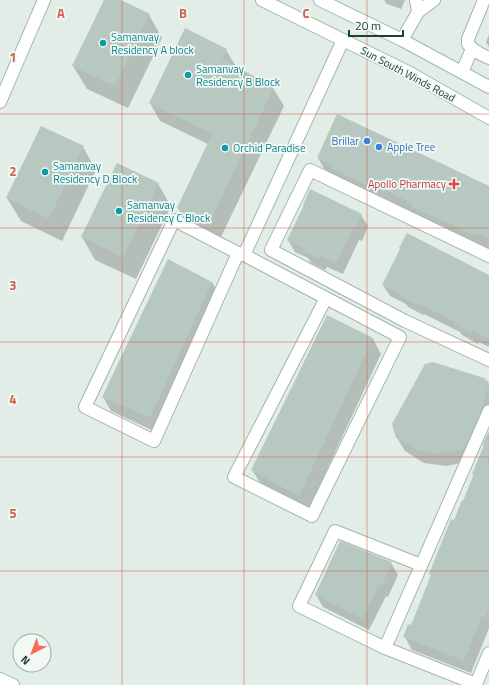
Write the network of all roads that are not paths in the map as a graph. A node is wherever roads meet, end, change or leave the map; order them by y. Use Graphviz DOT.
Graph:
graph roads {
  1 [pos="44,0"];
  2 [pos="262,0"];
  3 [pos="320,0"];
  4 [pos="434,0"];
  5 [pos="484,0"];
  6 [pos="417,6"];
  7 [pos="343,40"];
  8 [pos="402,40"];
  9 [pos="472,49"];
  10 [pos="489,58"];
  11 [pos="462,72"];
  12 [pos="489,87"];
  13 [pos="0,102"];
  14 [pos="489,118"];
  15 [pos="241,254"];
  16 [pos="489,256"];
  17 [pos="326,298"];
  18 [pos="489,360"];
  19 [pos="489,411"];
  20 [pos="421,566"];
  21 [pos="384,648"];
  22 [pos="489,653"];
  23 [pos="0,679"];
  24 [pos="478,684"];
  25 [pos="13,685"];
  1 -- 13 [label="street"];
  2 -- 7 [label="street, Sun South Winds Road"];
  3 -- 8 [label="street"];
  4 -- 6 [label="street"];
  5 -- 9 [label="street"];
  6 -- 8 [label="street"];
  7 -- 14 [label="street, Sun South Winds Road"];
  7 -- 15 [label="street"];
  8 -- 11 [label="street"];
  9 -- 10 [label="street"];
  9 -- 11 [label="street"];
  11 -- 12 [label="street"];
  15 -- 15 [label="street"];
  15 -- 17 [label="street"];
  16 -- 18 [label="street"];
  17 -- 17 [label="street"];
  19 -- 20 [label="street"];
  20 -- 21 [label="street"];
  20 -- 21 [label="street"];
  21 -- 24 [label="street"];
  22 -- 24 [label="street"];
  23 -- 25 [label="street"];
}
